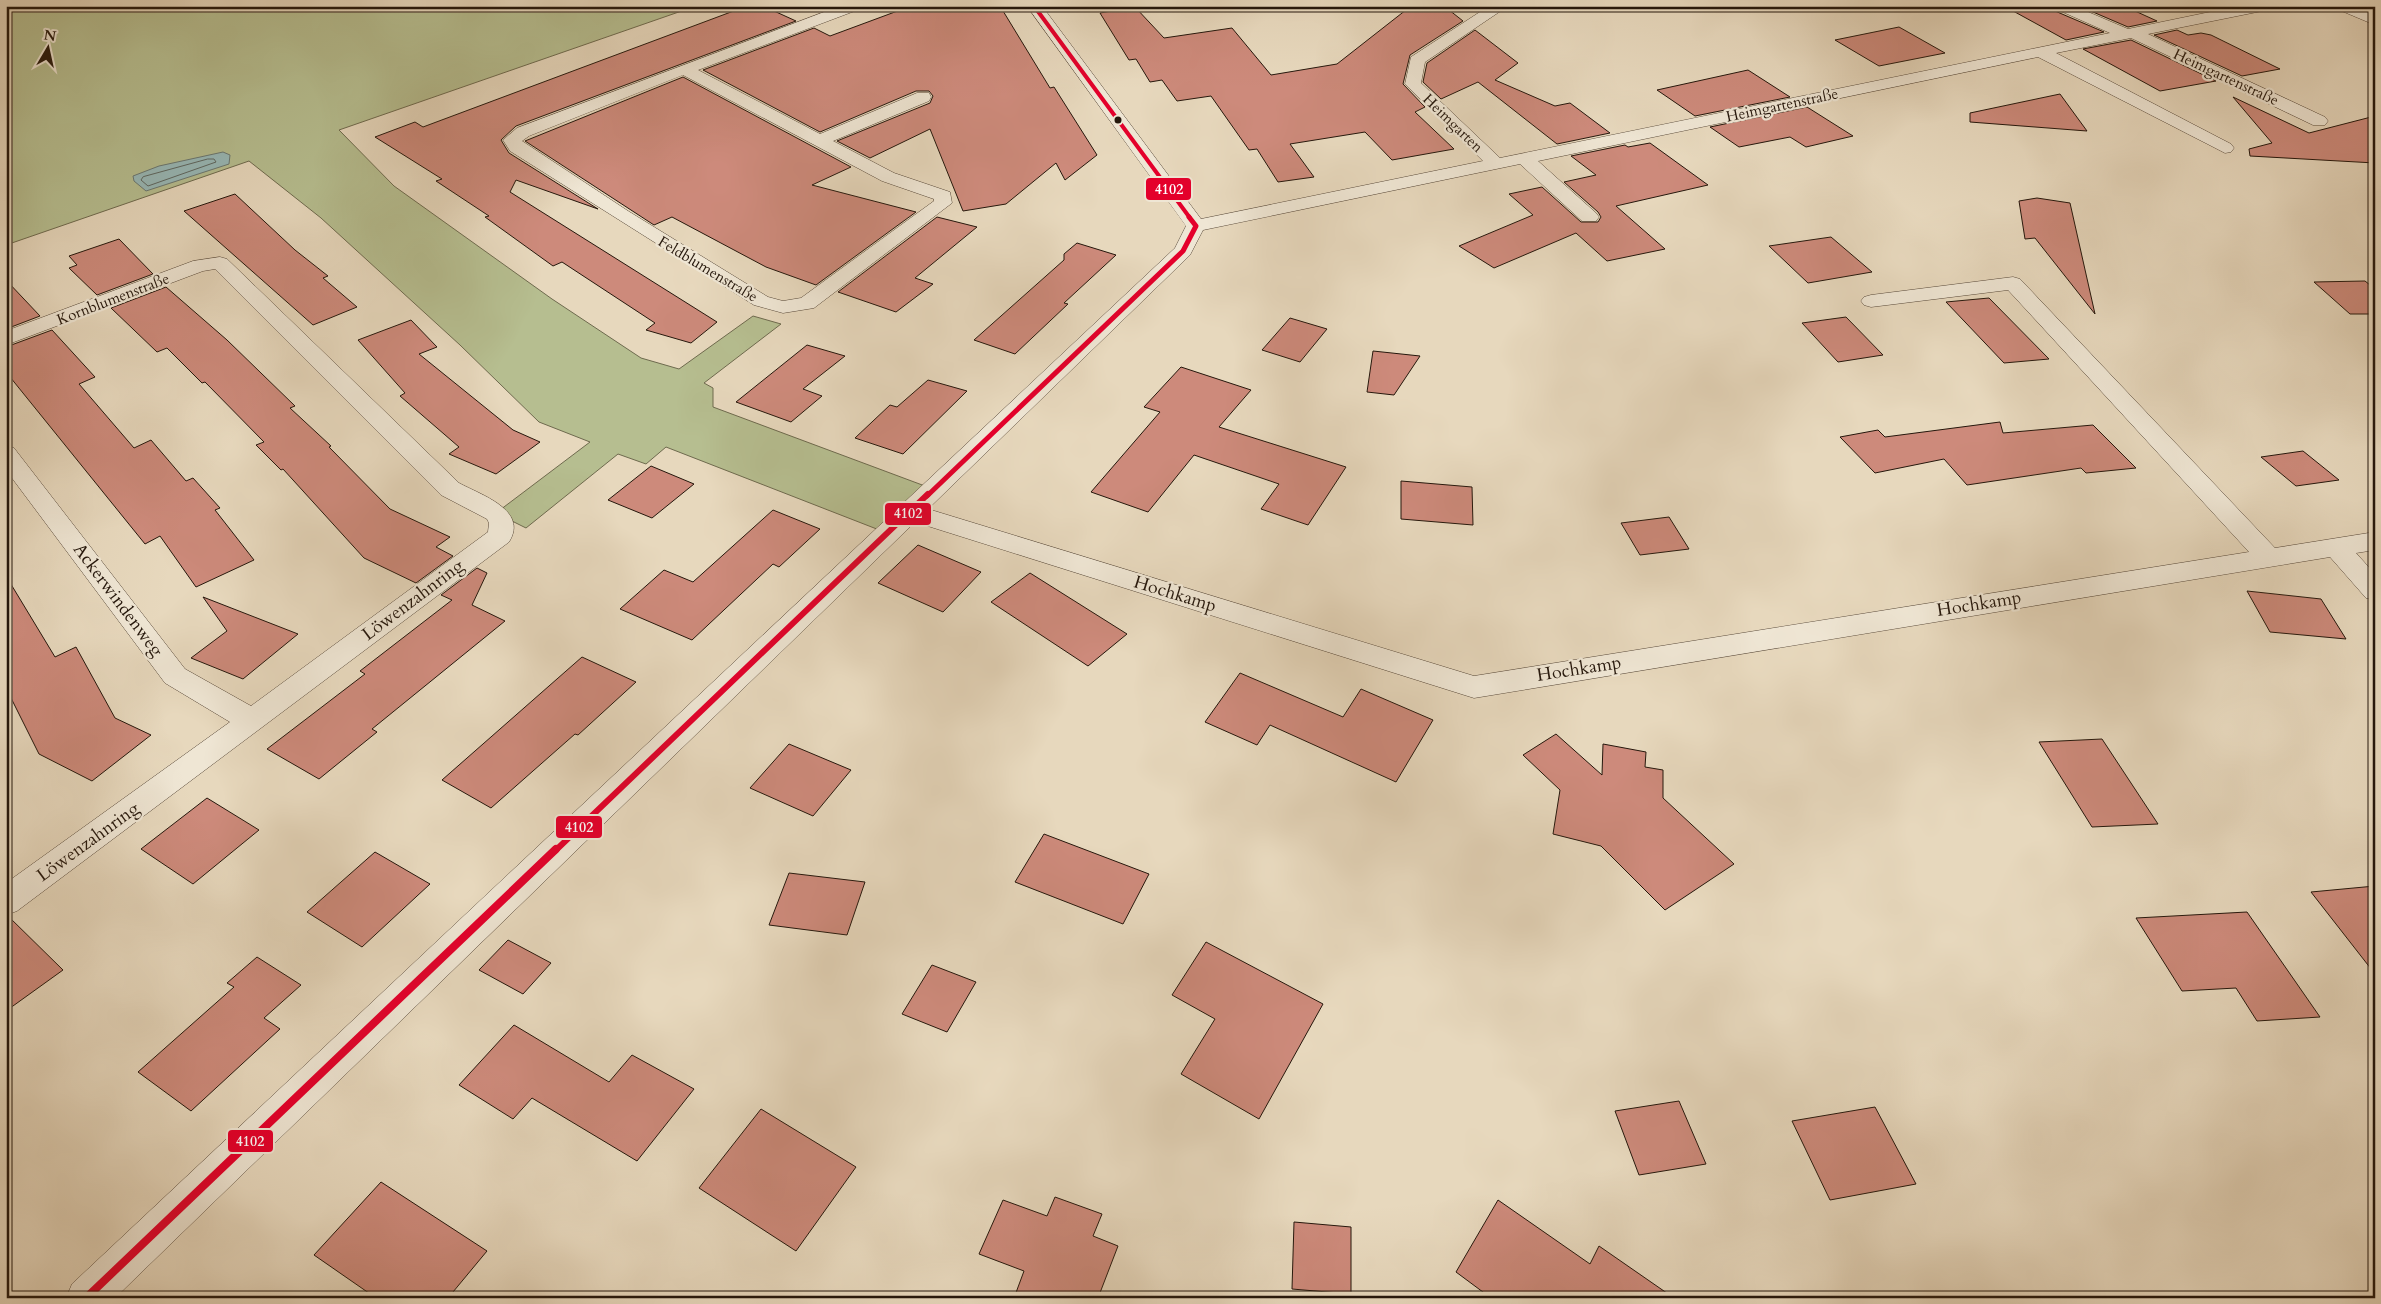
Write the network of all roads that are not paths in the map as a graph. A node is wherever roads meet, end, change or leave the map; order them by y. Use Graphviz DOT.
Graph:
graph roads {
  1 [pos="855,6"];
  2 [pos="1034,6"];
  3 [pos="1501,6"];
  4 [pos="2061,6"];
  5 [pos="2262,6"];
  6 [pos="2342,6"];
  7 [pos="2375,20"];
  8 [pos="2129,34"];
  9 [pos="2041,52"];
  10 [pos="684,69"];
  11 [pos="923,97"];
  12 [pos="2320,121"];
  13 [pos="818,142"];
  14 [pos="2225,148"];
  15 [pos="1524,158"];
  16 [pos="1496,164"];
  17 [pos="1588,217"];
  18 [pos="1196,226"];
  19 [pos="220,263"];
  20 [pos="1871,301"];
  21 [pos="6,339"];
  22 [pos="6,453"];
  23 [pos="909,512"];
  24 [pos="2375,541"];
  25 [pos="2336,547"];
  26 [pos="2269,558"];
  27 [pos="2375,591"];
  28 [pos="252,721"];
  29 [pos="6,901"];
  30 [pos="86,1298"];
  1 -- 10 [label="street, Feldblumenstraße"];
  2 -- 18 [label="street"];
  3 -- 16 [label="street, Heimgarten"];
  4 -- 8 [label="street"];
  5 -- 8 [label="street, Heimgartenstraße"];
  6 -- 7 [label="street"];
  8 -- 9 [label="street, Heimgartenstraße"];
  8 -- 12 [label="street, Heimgartenstraße"];
  9 -- 14 [label="street"];
  9 -- 15 [label="street, Heimgartenstraße"];
  10 -- 13 [label="street, Feldblumenstraße"];
  10 -- 13 [label="street, Feldblumenstraße"];
  11 -- 13 [label="street"];
  15 -- 16 [label="street, Heimgartenstraße"];
  15 -- 17 [label="street"];
  16 -- 18 [label="street, Heimgartenstraße"];
  18 -- 23 [label="street"];
  19 -- 21 [label="street, Kornblumenstraße"];
  19 -- 28 [label="street, Löwenzahnring"];
  20 -- 26 [label="street"];
  22 -- 28 [label="street, Ackerwindenweg"];
  23 -- 26 [label="street, Hochkamp"];
  23 -- 30 [label="street"];
  24 -- 25 [label="street, Hochkamp"];
  25 -- 26 [label="street, Hochkamp"];
  25 -- 27 [label="street"];
  28 -- 29 [label="street, Löwenzahnring"];
}
